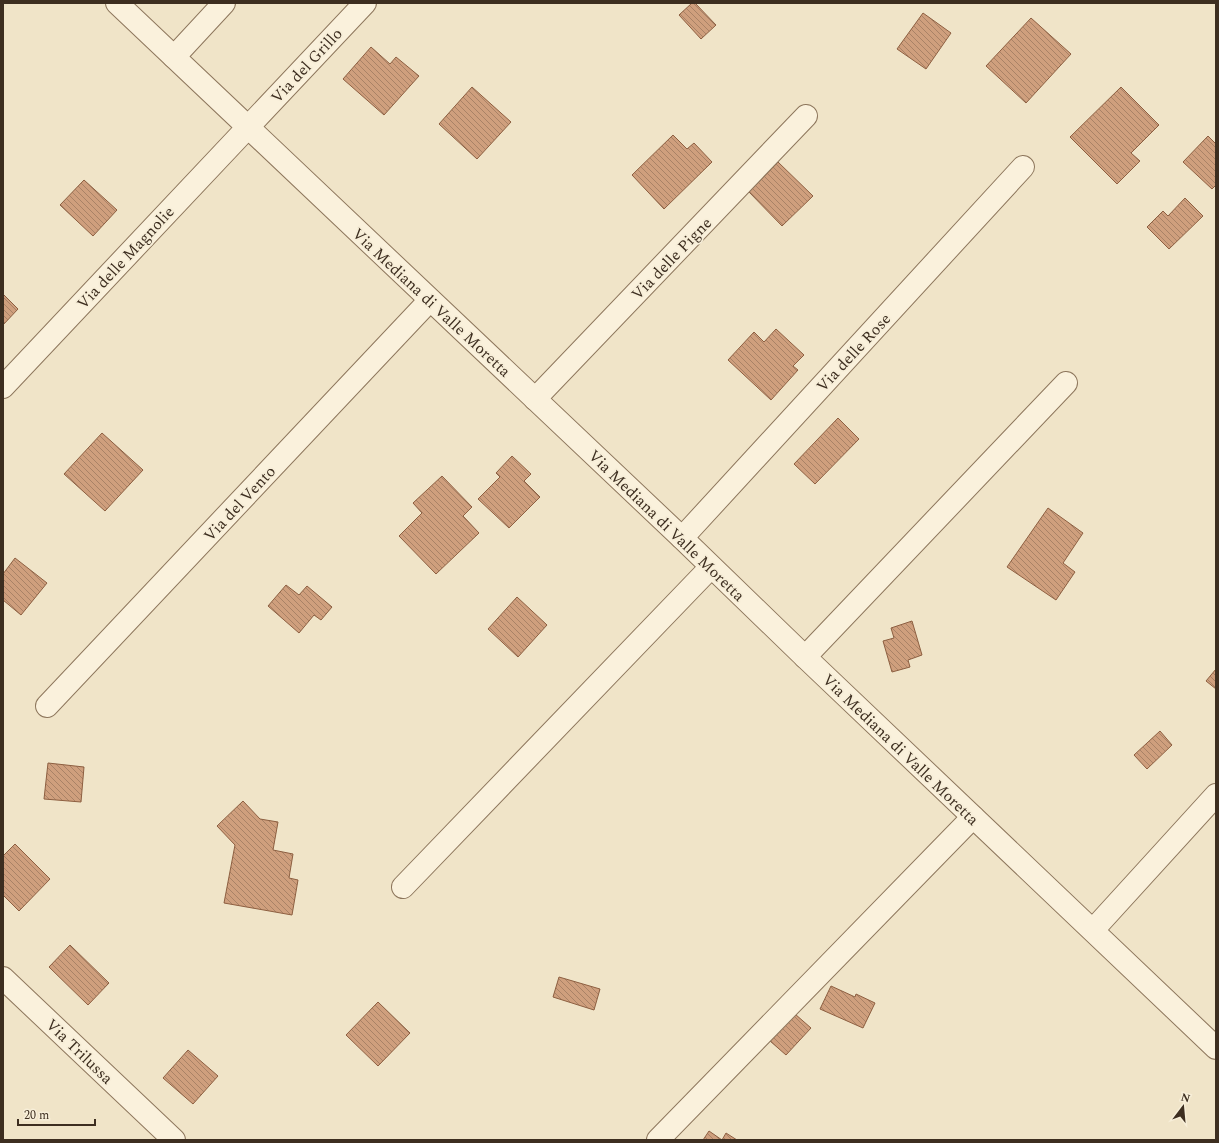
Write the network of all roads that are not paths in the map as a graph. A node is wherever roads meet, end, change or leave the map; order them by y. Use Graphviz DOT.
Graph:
graph roads {
  1 [pos="117,3"];
  2 [pos="224,3"];
  3 [pos="365,3"];
  4 [pos="174,57"];
  5 [pos="806,116"];
  6 [pos="248,127"];
  7 [pos="1023,166"];
  8 [pos="430,300"];
  9 [pos="1066,383"];
  10 [pos="3,387"];
  11 [pos="535,399"];
  12 [pos="682,538"];
  13 [pos="711,567"];
  14 [pos="805,657"];
  15 [pos="47,706"];
  16 [pos="1216,795"];
  17 [pos="973,817"];
  18 [pos="403,887"];
  19 [pos="1093,930"];
  20 [pos="3,978"];
  21 [pos="1216,1048"];
  22 [pos="174,1140"];
  23 [pos="658,1140"];
  1 -- 4 [label="street, Via Mediana di Valle Moretta"];
  2 -- 4 [label="street"];
  3 -- 6 [label="street, Via del Grillo"];
  4 -- 6 [label="street, Via Mediana di Valle Moretta"];
  5 -- 11 [label="street, Via delle Pigne"];
  6 -- 8 [label="street, Via Mediana di Valle Moretta"];
  6 -- 10 [label="street, Via delle Magnolie"];
  7 -- 12 [label="street, Via delle Rose"];
  8 -- 11 [label="street, Via Mediana di Valle Moretta"];
  8 -- 15 [label="street, Via del Vento"];
  9 -- 14 [label="street"];
  11 -- 12 [label="street, Via Mediana di Valle Moretta"];
  12 -- 13 [label="street, Via Mediana di Valle Moretta"];
  13 -- 14 [label="street, Via Mediana di Valle Moretta"];
  13 -- 18 [label="street"];
  14 -- 17 [label="street, Via Mediana di Valle Moretta"];
  16 -- 19 [label="street"];
  17 -- 19 [label="street, Via Mediana di Valle Moretta"];
  17 -- 23 [label="street"];
  19 -- 21 [label="street, Via Mediana di Valle Moretta"];
  20 -- 22 [label="street, Via Trilussa"];
}
